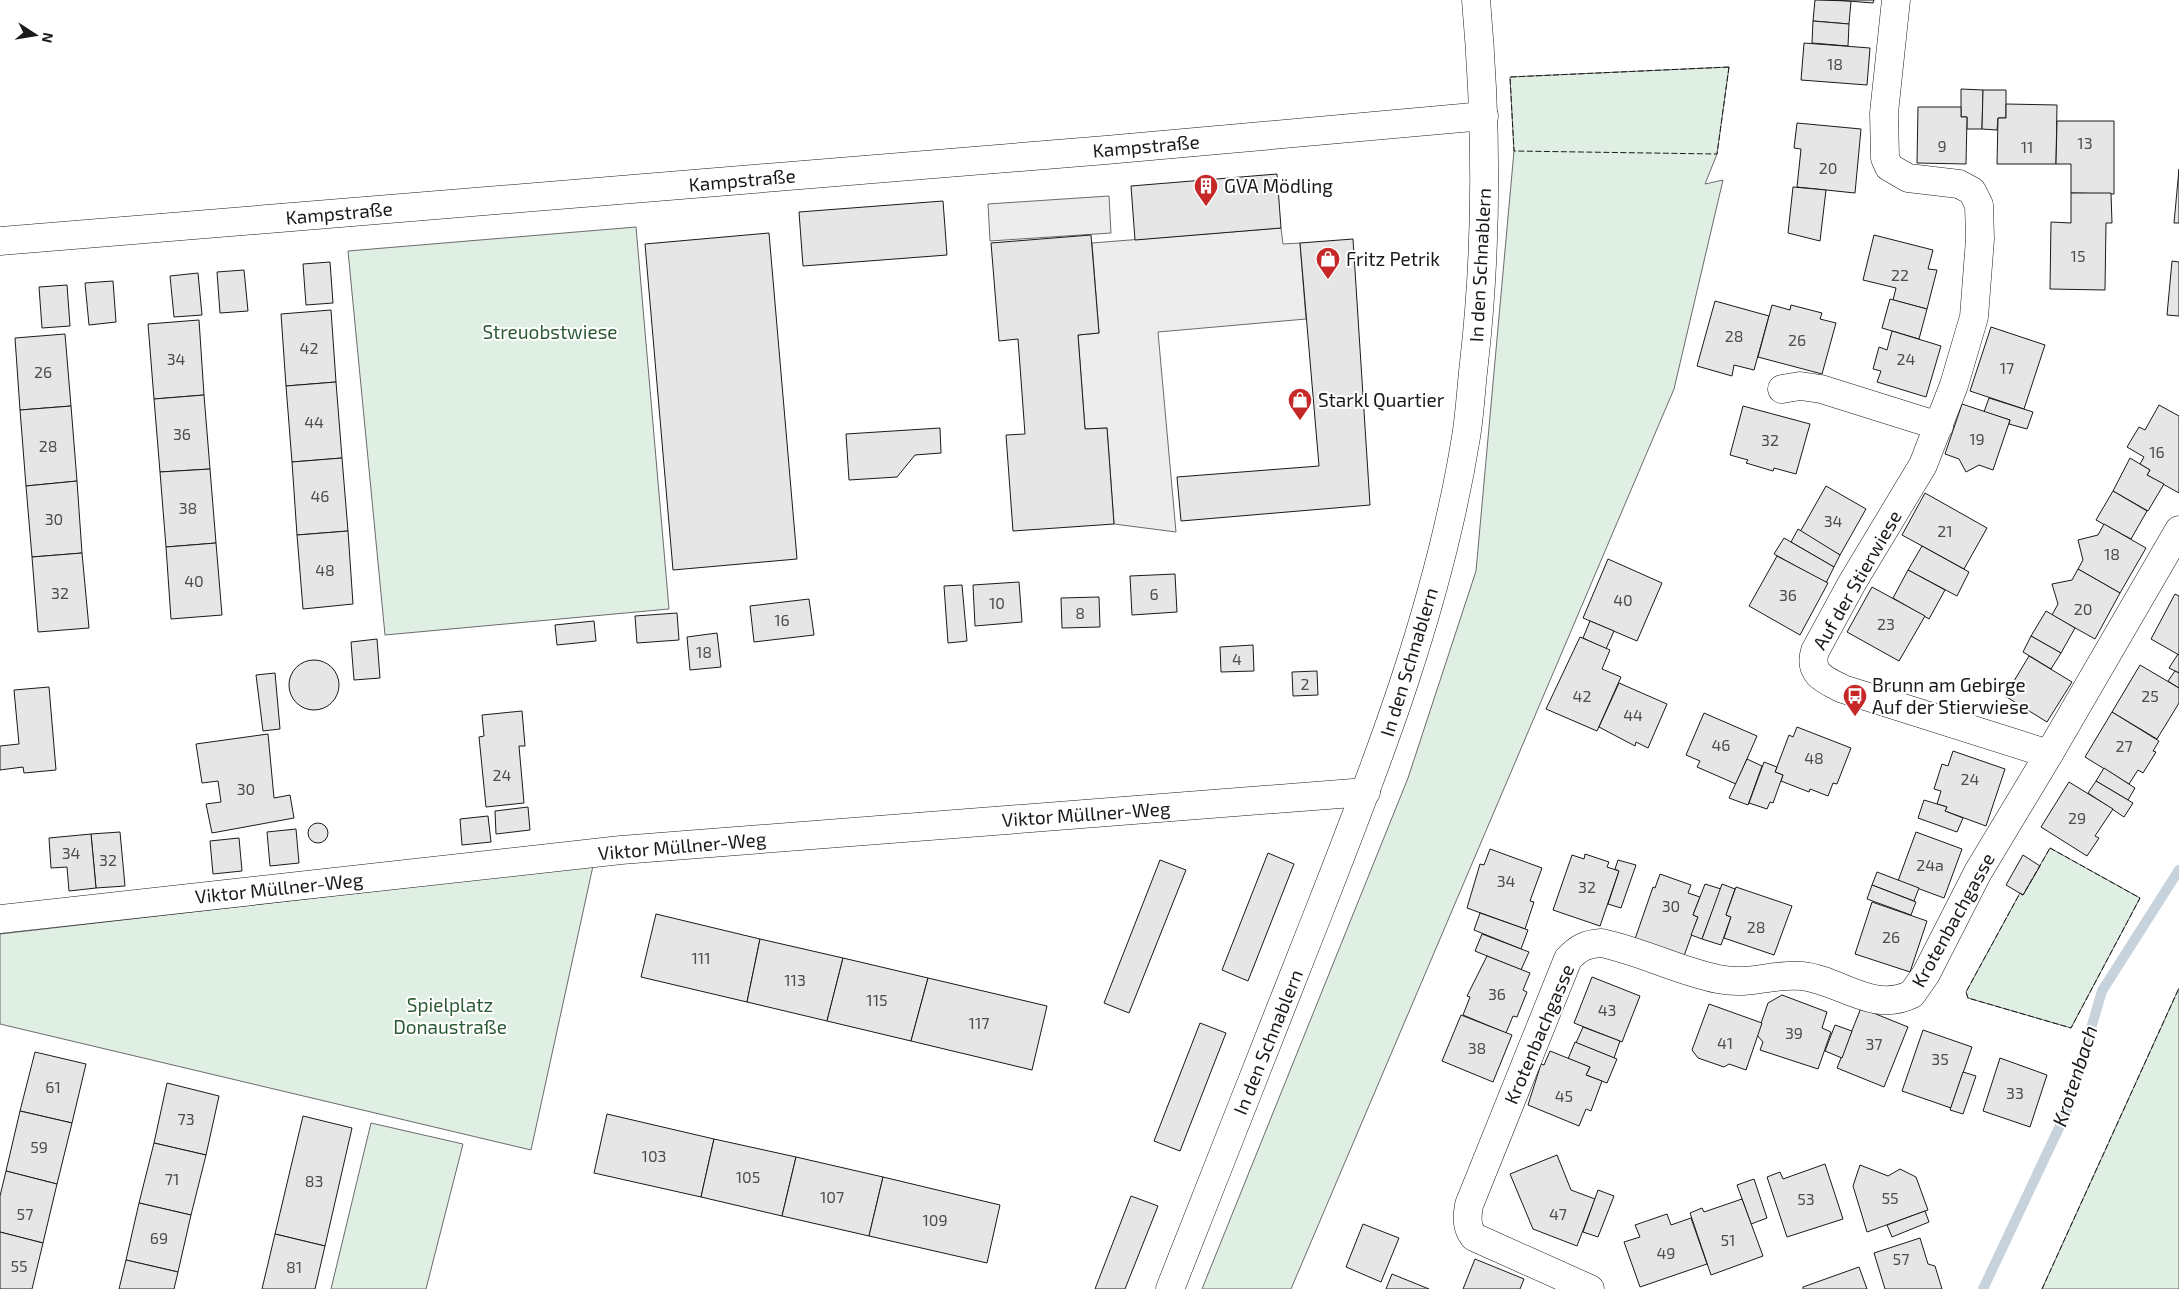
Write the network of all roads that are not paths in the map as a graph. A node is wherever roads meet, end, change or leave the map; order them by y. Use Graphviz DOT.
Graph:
graph roads {
  1 [pos="1476,0"];
  2 [pos="1896,0"];
  3 [pos="1484,116"];
  4 [pos="0,241"];
  5 [pos="1782,389"];
  6 [pos="1938,426"];
  7 [pos="2179,530"];
  8 [pos="2049,754"];
  9 [pos="1366,792"];
  10 [pos="0,919"];
  11 [pos="1170,1289"];
  12 [pos="1590,1289"];
  1 -- 3 [label="street, In den Schnablern"];
  2 -- 6 [label="street, Auf der Stierwiese"];
  3 -- 4 [label="street, Kampstraße"];
  3 -- 9 [label="street, In den Schnablern"];
  5 -- 6 [label="street"];
  6 -- 8 [label="street, Auf der Stierwiese"];
  7 -- 8 [label="street, Krotenbachgasse"];
  8 -- 12 [label="street, Krotenbachgasse"];
  9 -- 10 [label="street, Viktor Müllner-Weg"];
  9 -- 11 [label="street, In den Schnablern"];
}
